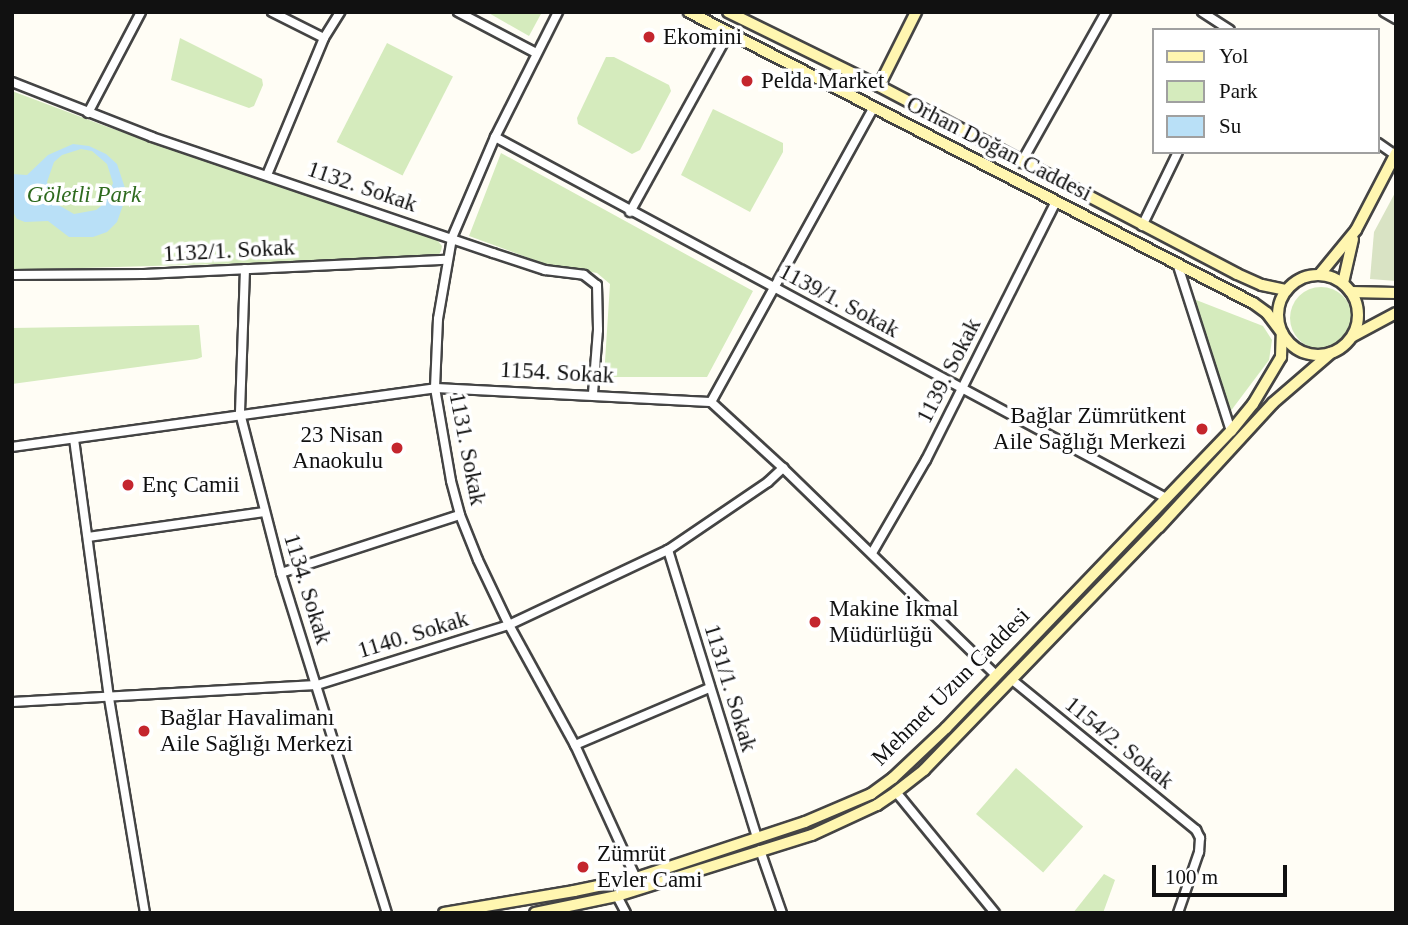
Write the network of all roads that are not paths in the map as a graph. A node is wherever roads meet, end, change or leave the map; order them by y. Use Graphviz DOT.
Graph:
graph roads {
  1 [pos="141,12"];
  2 [pos="272,12"];
  3 [pos="340,12"];
  4 [pos="458,12"];
  5 [pos="558,12"];
  6 [pos="689,12"];
  7 [pos="728,12"];
  8 [pos="916,12"];
  9 [pos="1106,12"];
  10 [pos="1202,12"];
  11 [pos="1384,12"];
  12 [pos="1396,19"];
  13 [pos="1227,28"];
  14 [pos="729,33"];
  15 [pos="324,38"];
  16 [pos="537,53"];
  17 [pos="12,82"];
  18 [pos="879,86"];
  19 [pos="873,108"];
  20 [pos="88,113"];
  21 [pos="495,137"];
  22 [pos="1380,144"];
  23 [pos="1177,154"];
  24 [pos="1395,154"];
  25 [pos="1021,163"];
  26 [pos="267,175"];
  27 [pos="1055,203"];
  28 [pos="630,212"];
  29 [pos="1142,226"];
  30 [pos="1356,230"];
  31 [pos="452,239"];
  32 [pos="446,260"];
  33 [pos="1178,266"];
  34 [pos="245,269"];
  35 [pos="1320,274"];
  36 [pos="12,275"];
  37 [pos="1343,283"];
  38 [pos="775,289"];
  39 [pos="1286,290"];
  40 [pos="1352,292"];
  41 [pos="1396,293"];
  42 [pos="1396,313"];
  43 [pos="1282,333"];
  44 [pos="1353,336"];
  45 [pos="1331,353"];
  46 [pos="963,386"];
  47 [pos="435,388"];
  48 [pos="593,394"];
  49 [pos="711,402"];
  50 [pos="240,413"];
  51 [pos="1231,431"];
  52 [pos="74,439"];
  53 [pos="12,447"];
  54 [pos="783,468"];
  55 [pos="1166,498"];
  56 [pos="264,512"];
  57 [pos="460,515"];
  58 [pos="88,537"];
  59 [pos="668,550"];
  60 [pos="872,553"];
  61 [pos="281,573"];
  62 [pos="509,625"];
  63 [pos="995,674"];
  64 [pos="1011,679"];
  65 [pos="317,685"];
  66 [pos="709,688"];
  67 [pos="109,698"];
  68 [pos="12,702"];
  69 [pos="575,745"];
  70 [pos="897,792"];
  71 [pos="757,837"];
  72 [pos="760,850"];
  73 [pos="636,878"];
  74 [pos="617,896"];
  75 [pos="145,913"];
  76 [pos="387,913"];
  77 [pos="444,913"];
  78 [pos="535,913"];
  79 [pos="626,913"];
  80 [pos="782,913"];
  81 [pos="995,913"];
  82 [pos="1178,913"];
  1 -- 20 [label="street"];
  2 -- 15 [label="street"];
  3 -- 15 [label="street"];
  4 -- 16 [label="street"];
  5 -- 16 [label="street, 1131. Sokak"];
  6 -- 14 [label="main road, Orhan Doğan Caddesi"];
  7 -- 18 [label="main road"];
  8 -- 18 [label="main road"];
  9 -- 25 [label="street"];
  10 -- 13 [label="street"];
  11 -- 12 [label="street"];
  14 -- 19 [label="main road, Orhan Doğan Caddesi"];
  14 -- 28 [label="street"];
  15 -- 26 [label="street"];
  16 -- 21 [label="street, 1131. Sokak"];
  17 -- 20 [label="street, 1132. Sokak"];
  18 -- 25 [label="main road"];
  19 -- 27 [label="main road, Orhan Doğan Caddesi"];
  19 -- 38 [label="street"];
  20 -- 26 [label="street, 1132. Sokak"];
  21 -- 28 [label="street, 1139/1. Sokak"];
  21 -- 31 [label="street, 1131. Sokak"];
  22 -- 24 [label="street"];
  23 -- 29 [label="street"];
  24 -- 30 [label="main road"];
  25 -- 29 [label="main road"];
  26 -- 31 [label="street, 1132. Sokak"];
  27 -- 33 [label="main road, Orhan Doğan Caddesi"];
  27 -- 46 [label="street, 1139. Sokak"];
  28 -- 38 [label="street, 1139/1. Sokak"];
  29 -- 39 [label="main road"];
  30 -- 35 [label="main road"];
  30 -- 37 [label="main road"];
  31 -- 32 [label="street, 1131. Sokak"];
  31 -- 48 [label="street, 1132. Sokak"];
  32 -- 34 [label="street, 1132/1. Sokak"];
  32 -- 47 [label="street, 1131. Sokak"];
  33 -- 43 [label="main road, Orhan Doğan Caddesi"];
  33 -- 51 [label="street"];
  34 -- 36 [label="street, 1132/1. Sokak"];
  34 -- 50 [label="street, 1134. Sokak"];
  35 -- 37 [label="main road"];
  35 -- 39 [label="main road"];
  37 -- 40 [label="main road"];
  38 -- 46 [label="street, 1139/1. Sokak"];
  38 -- 49 [label="street"];
  39 -- 43 [label="main road"];
  40 -- 41 [label="main road"];
  40 -- 44 [label="main road"];
  42 -- 44 [label="main road"];
  43 -- 45 [label="main road"];
  43 -- 51 [label="main road, Mehmet Uzun Caddesi"];
  44 -- 45 [label="main road"];
  45 -- 64 [label="main road"];
  46 -- 55 [label="street, 1139/1. Sokak"];
  46 -- 60 [label="street, 1139. Sokak"];
  47 -- 48 [label="street, 1154. Sokak"];
  47 -- 50 [label="street, 1154. Sokak"];
  47 -- 57 [label="street, 1131. Sokak"];
  48 -- 49 [label="street, 1154. Sokak"];
  49 -- 54 [label="street"];
  50 -- 52 [label="street, 1154. Sokak"];
  50 -- 56 [label="street, 1134. Sokak"];
  51 -- 55 [label="main road, Mehmet Uzun Caddesi"];
  52 -- 53 [label="street, 1154. Sokak"];
  52 -- 58 [label="street"];
  54 -- 59 [label="street, 1140. Sokak"];
  54 -- 60 [label="street"];
  55 -- 63 [label="main road, Mehmet Uzun Caddesi"];
  56 -- 58 [label="street"];
  56 -- 61 [label="street, 1134. Sokak"];
  57 -- 61 [label="street"];
  57 -- 62 [label="street, 1131. Sokak"];
  58 -- 67 [label="street"];
  59 -- 62 [label="street, 1140. Sokak"];
  59 -- 66 [label="street, 1131/1. Sokak"];
  60 -- 63 [label="street"];
  61 -- 65 [label="street, 1134. Sokak"];
  62 -- 65 [label="street, 1140. Sokak"];
  62 -- 69 [label="street, 1131. Sokak"];
  63 -- 71 [label="main road, Mehmet Uzun Caddesi"];
  64 -- 70 [label="main road"];
  64 -- 82 [label="street, 1154/2. Sokak"];
  65 -- 67 [label="street, 1140. Sokak"];
  65 -- 76 [label="street, 1134. Sokak"];
  66 -- 69 [label="street"];
  66 -- 71 [label="street, 1131/1. Sokak"];
  67 -- 68 [label="street, 1140. Sokak"];
  67 -- 75 [label="street"];
  69 -- 73 [label="street, 1131. Sokak"];
  70 -- 72 [label="main road"];
  70 -- 81 [label="street"];
  71 -- 73 [label="main road, Mehmet Uzun Caddesi"];
  72 -- 74 [label="main road"];
  72 -- 80 [label="street"];
  73 -- 77 [label="main road, Mehmet Uzun Caddesi"];
  74 -- 78 [label="main road"];
  74 -- 79 [label="street"];
}
